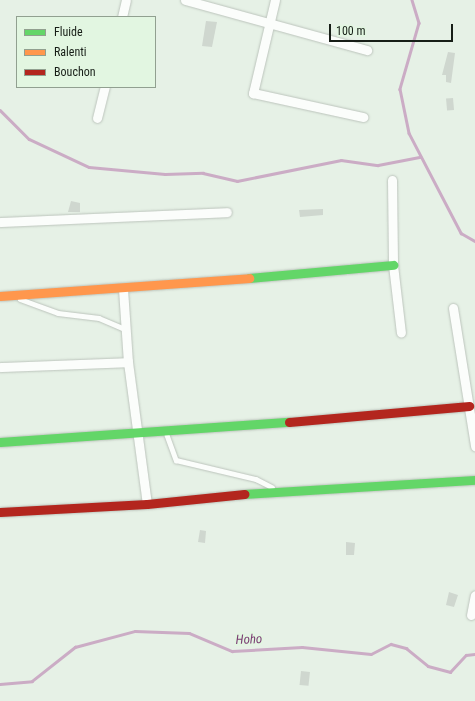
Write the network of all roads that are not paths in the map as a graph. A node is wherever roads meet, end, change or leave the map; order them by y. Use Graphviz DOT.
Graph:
graph roads {
  1 [pos="126,0"];
  2 [pos="185,0"];
  3 [pos="274,0"];
  4 [pos="122,16"];
  5 [pos="267,24"];
  6 [pos="367,50"];
  7 [pos="105,88"];
  8 [pos="363,117"];
  9 [pos="97,118"];
  10 [pos="392,180"];
  11 [pos="227,212"];
  12 [pos="0,222"];
  13 [pos="393,265"];
  14 [pos="123,289"];
  15 [pos="5,296"];
  16 [pos="453,308"];
  17 [pos="125,329"];
  18 [pos="402,333"];
  19 [pos="128,362"];
  20 [pos="0,367"];
  21 [pos="469,406"];
  22 [pos="140,433"];
  23 [pos="167,434"];
  24 [pos="0,442"];
  25 [pos="475,446"];
  26 [pos="475,480"];
  27 [pos="277,490"];
  28 [pos="147,504"];
  29 [pos="0,512"];
  30 [pos="475,595"];
  31 [pos="470,615"];
  1 -- 4 [label="street"];
  2 -- 5 [label="street"];
  3 -- 5 [label="street"];
  5 -- 6 [label="street"];
  5 -- 8 [label="street"];
  7 -- 9 [label="street"];
  10 -- 13 [label="street"];
  11 -- 12 [label="street"];
  13 -- 14 [label="street"];
  13 -- 18 [label="street"];
  14 -- 15 [label="street"];
  14 -- 17 [label="street"];
  15 -- 17 [label="lane"];
  16 -- 21 [label="street"];
  17 -- 19 [label="street"];
  19 -- 20 [label="street"];
  19 -- 22 [label="street"];
  21 -- 23 [label="street"];
  21 -- 25 [label="street"];
  22 -- 23 [label="street"];
  22 -- 24 [label="street"];
  22 -- 28 [label="street"];
  23 -- 27 [label="lane"];
  26 -- 27 [label="street"];
  27 -- 28 [label="street"];
  28 -- 29 [label="street"];
  30 -- 31 [label="street"];
}
